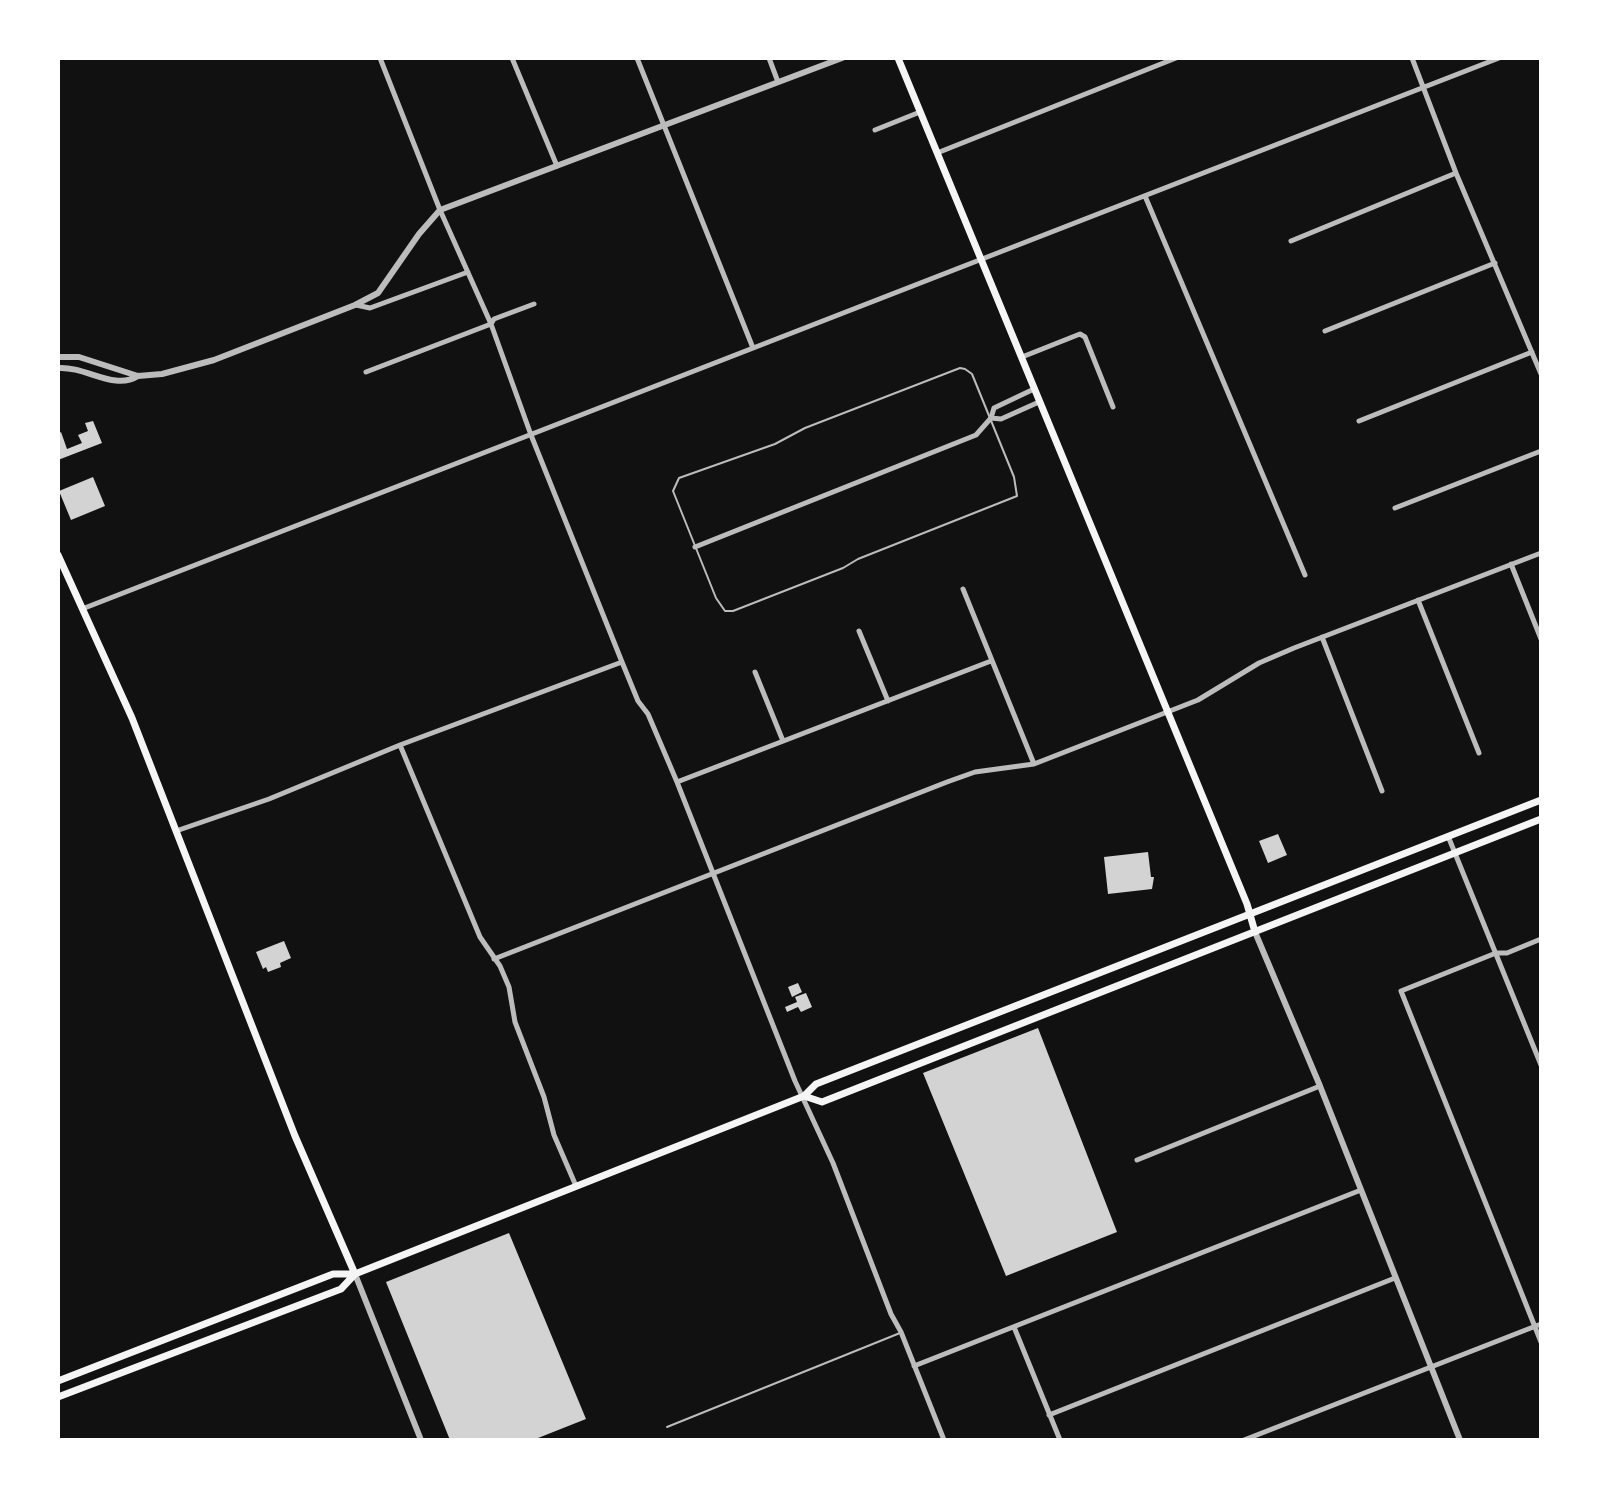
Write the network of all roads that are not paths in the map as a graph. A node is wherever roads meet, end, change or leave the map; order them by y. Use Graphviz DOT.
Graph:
graph roads {
  1 [pos="380,58"];
  2 [pos="512,58"];
  3 [pos="637,58"];
  4 [pos="769,58"];
  5 [pos="842,58"];
  6 [pos="898,58"];
  7 [pos="1176,58"];
  8 [pos="1412,58"];
  9 [pos="1499,58"];
  10 [pos="778,82"];
  11 [pos="1421,88"];
  12 [pos="920,112"];
  13 [pos="664,125"];
  14 [pos="875,130"];
  15 [pos="937,153"];
  16 [pos="557,166"];
  17 [pos="1456,173"];
  18 [pos="1145,196"];
  19 [pos="440,210"];
  20 [pos="1291,241"];
  21 [pos="981,260"];
  22 [pos="1495,263"];
  23 [pos="468,272"];
  24 [pos="534,304"];
  25 [pos="355,305"];
  26 [pos="491,324"];
  27 [pos="1325,331"];
  28 [pos="753,348"];
  29 [pos="1532,352"];
  30 [pos="58,357"];
  31 [pos="1021,357"];
  32 [pos="58,368"];
  33 [pos="366,372"];
  34 [pos="1541,374"];
  35 [pos="138,376"];
  36 [pos="1034,389"];
  37 [pos="1039,402"];
  38 [pos="1113,407"];
  39 [pos="991,418"];
  40 [pos="1359,421"];
  41 [pos="531,435"];
  42 [pos="1541,451"];
  43 [pos="1395,508"];
  44 [pos="695,547"];
  45 [pos="1541,553"];
  46 [pos="58,555"];
  47 [pos="1511,564"];
  48 [pos="1305,575"];
  49 [pos="963,589"];
  50 [pos="1418,600"];
  51 [pos="81,609"];
  52 [pos="859,631"];
  53 [pos="1322,637"];
  54 [pos="1541,639"];
  55 [pos="991,661"];
  56 [pos="622,662"];
  57 [pos="755,672"];
  58 [pos="888,701"];
  59 [pos="1168,711"];
  60 [pos="783,741"];
  61 [pos="400,745"];
  62 [pos="1479,753"];
  63 [pos="1034,764"];
  64 [pos="677,782"];
  65 [pos="1382,791"];
  66 [pos="1541,800"];
  67 [pos="1541,819"];
  68 [pos="176,831"];
  69 [pos="1448,836"];
  70 [pos="1455,853"];
  71 [pos="712,874"];
  72 [pos="1249,913"];
  73 [pos="1255,932"];
  74 [pos="1541,939"];
  75 [pos="1496,953"];
  76 [pos="494,959"];
  77 [pos="1541,1065"];
  78 [pos="1320,1086"];
  79 [pos="804,1096"];
  80 [pos="1137,1160"];
  81 [pos="576,1187"];
  82 [pos="1361,1190"];
  83 [pos="355,1274"];
  84 [pos="1395,1278"];
  85 [pos="1538,1325"];
  86 [pos="1014,1327"];
  87 [pos="901,1332"];
  88 [pos="1541,1342"];
  89 [pos="914,1366"];
  90 [pos="1431,1366"];
  91 [pos="58,1381"];
  92 [pos="58,1397"];
  93 [pos="1049,1415"];
  94 [pos="667,1427"];
  95 [pos="421,1440"];
  96 [pos="944,1440"];
  97 [pos="1060,1440"];
  98 [pos="1244,1440"];
  99 [pos="1460,1440"];
  1 -- 19 [label="street"];
  2 -- 16 [label="street"];
  3 -- 13 [label="street"];
  4 -- 10 [label="street"];
  5 -- 10 [label="street"];
  6 -- 12 [label="main road"];
  7 -- 15 [label="street"];
  8 -- 11 [label="street"];
  9 -- 11 [label="street"];
  10 -- 13 [label="street"];
  11 -- 17 [label="street"];
  11 -- 18 [label="street"];
  12 -- 14 [label="street"];
  12 -- 15 [label="main road"];
  13 -- 16 [label="street"];
  13 -- 28 [label="street"];
  15 -- 21 [label="main road"];
  16 -- 19 [label="street"];
  17 -- 20 [label="street"];
  17 -- 22 [label="street"];
  18 -- 21 [label="street"];
  18 -- 48 [label="street"];
  19 -- 23 [label="street"];
  19 -- 25 [label="street"];
  21 -- 28 [label="street"];
  21 -- 31 [label="main road"];
  22 -- 27 [label="street"];
  22 -- 29 [label="street"];
  23 -- 25 [label="street"];
  23 -- 26 [label="street"];
  24 -- 26 [label="street"];
  25 -- 35 [label="street"];
  26 -- 33 [label="street"];
  26 -- 41 [label="street"];
  28 -- 41 [label="street"];
  29 -- 34 [label="street"];
  29 -- 40 [label="street"];
  30 -- 35 [label="street"];
  31 -- 36 [label="main road"];
  31 -- 38 [label="street"];
  32 -- 35 [label="street"];
  36 -- 37 [label="main road"];
  36 -- 39 [label="street"];
  37 -- 39 [label="street"];
  37 -- 59 [label="main road"];
  39 -- 44 [label="street"];
  39 -- 44 [label="lane"];
  39 -- 44 [label="lane"];
  41 -- 51 [label="street"];
  41 -- 56 [label="street"];
  42 -- 43 [label="street"];
  45 -- 47 [label="street"];
  46 -- 51 [label="main road"];
  47 -- 50 [label="street"];
  47 -- 54 [label="street"];
  49 -- 55 [label="street"];
  50 -- 53 [label="street"];
  50 -- 62 [label="street"];
  51 -- 68 [label="main road"];
  52 -- 58 [label="street"];
  53 -- 59 [label="street"];
  53 -- 65 [label="street"];
  55 -- 58 [label="street"];
  55 -- 63 [label="street"];
  56 -- 61 [label="street"];
  56 -- 64 [label="street"];
  57 -- 60 [label="street"];
  58 -- 60 [label="street"];
  59 -- 63 [label="street"];
  59 -- 72 [label="main road"];
  60 -- 64 [label="street"];
  61 -- 68 [label="street"];
  61 -- 76 [label="street"];
  63 -- 71 [label="street"];
  64 -- 71 [label="street"];
  66 -- 69 [label="main road"];
  67 -- 70 [label="main road"];
  68 -- 83 [label="main road"];
  69 -- 70 [label="street"];
  69 -- 72 [label="main road"];
  70 -- 73 [label="main road"];
  70 -- 75 [label="street"];
  71 -- 76 [label="street"];
  71 -- 79 [label="street"];
  72 -- 73 [label="main road"];
  72 -- 79 [label="main road"];
  73 -- 78 [label="street"];
  73 -- 79 [label="main road"];
  74 -- 75 [label="street"];
  75 -- 77 [label="street"];
  75 -- 85 [label="street"];
  76 -- 81 [label="street"];
  78 -- 80 [label="street"];
  78 -- 82 [label="street"];
  79 -- 81 [label="main road"];
  79 -- 87 [label="street"];
  81 -- 83 [label="main road"];
  82 -- 84 [label="street"];
  82 -- 86 [label="street"];
  83 -- 91 [label="main road"];
  83 -- 92 [label="main road"];
  83 -- 95 [label="street"];
  84 -- 90 [label="street"];
  84 -- 93 [label="street"];
  85 -- 88 [label="street"];
  85 -- 90 [label="street"];
  86 -- 89 [label="street"];
  86 -- 93 [label="street"];
  87 -- 89 [label="street"];
  87 -- 94 [label="lane"];
  89 -- 96 [label="street"];
  90 -- 98 [label="street"];
  90 -- 99 [label="street"];
  93 -- 97 [label="street"];
}
